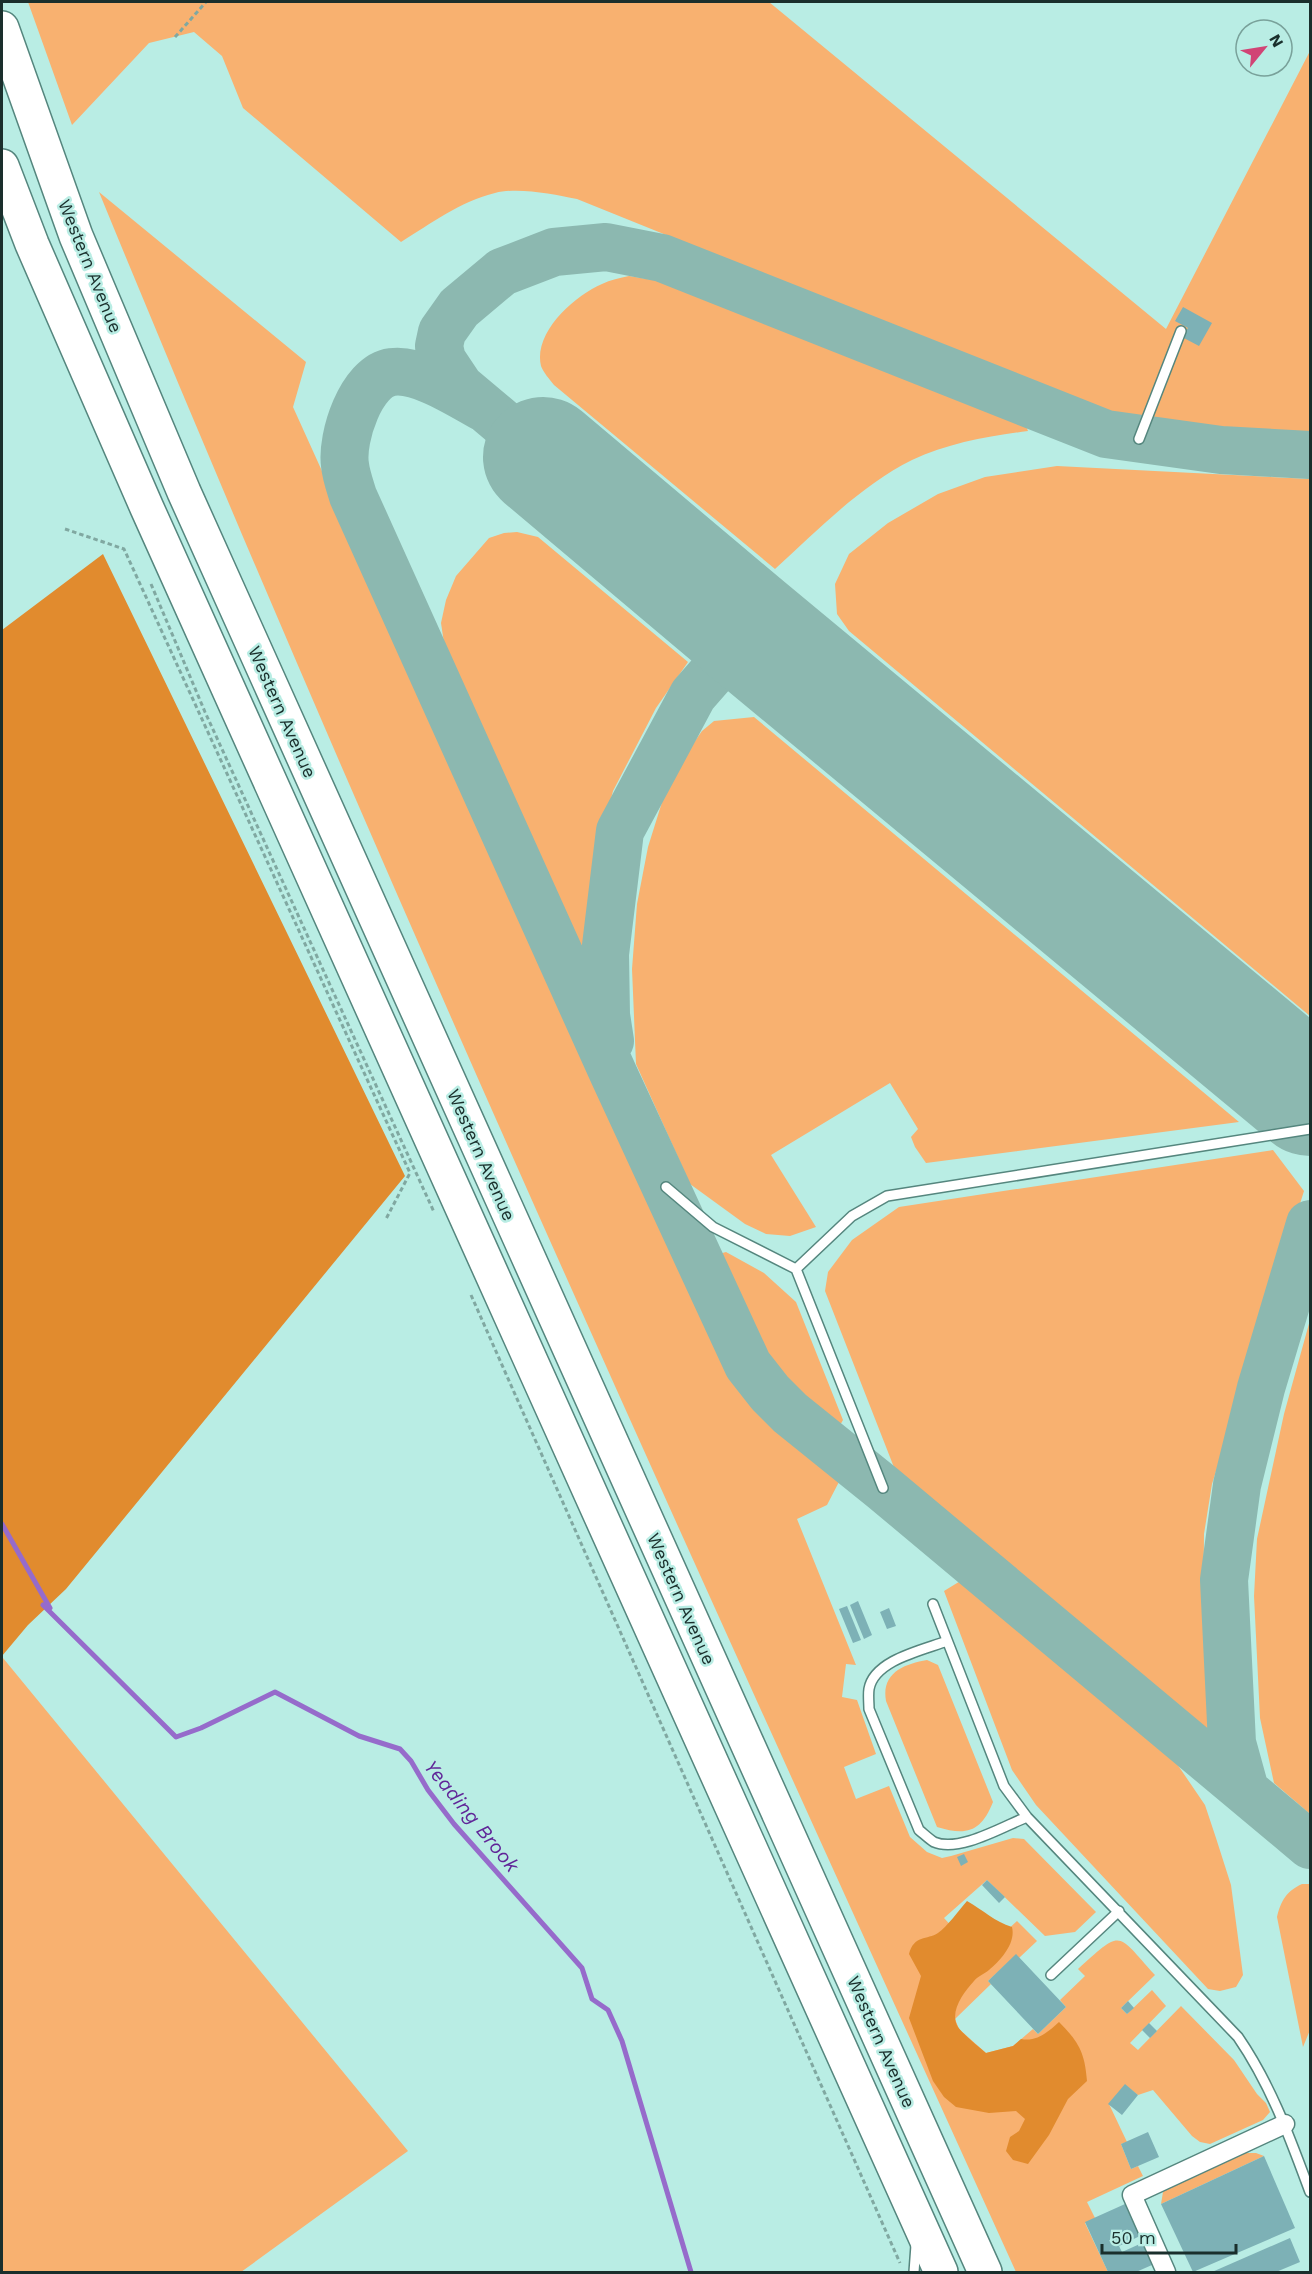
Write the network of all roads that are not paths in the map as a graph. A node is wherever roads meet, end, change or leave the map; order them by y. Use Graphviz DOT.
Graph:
graph roads {
  1 [pos="2,28"];
  2 [pos="2,166"];
  3 [pos="1181,331"];
  4 [pos="1138,439"];
  5 [pos="1311,1129"];
  6 [pos="666,1187"];
  7 [pos="796,1269"];
  8 [pos="883,1488"];
  9 [pos="933,1604"];
  10 [pos="947,1641"];
  11 [pos="1027,1817"];
  12 [pos="1119,1911"];
  13 [pos="1051,1975"];
  14 [pos="1285,2124"];
  15 [pos="1311,2192"];
  16 [pos="915,2214"];
  17 [pos="914,2272"];
  18 [pos="941,2272"];
  19 [pos="985,2272"];
  20 [pos="1166,2272"];
  1 -- 19 [label="highway, Western Avenue"];
  2 -- 16 [label="highway"];
  3 -- 4 [label="lane"];
  5 -- 7 [label="lane"];
  6 -- 7 [label="lane"];
  7 -- 8 [label="lane"];
  9 -- 10 [label="lane"];
  10 -- 11 [label="lane"];
  10 -- 11 [label="lane"];
  11 -- 12 [label="lane"];
  12 -- 13 [label="lane"];
  12 -- 14 [label="lane"];
  14 -- 15 [label="lane"];
  14 -- 20 [label="street"];
  16 -- 17 [label="lane"];
  16 -- 18 [label="highway"];
}
